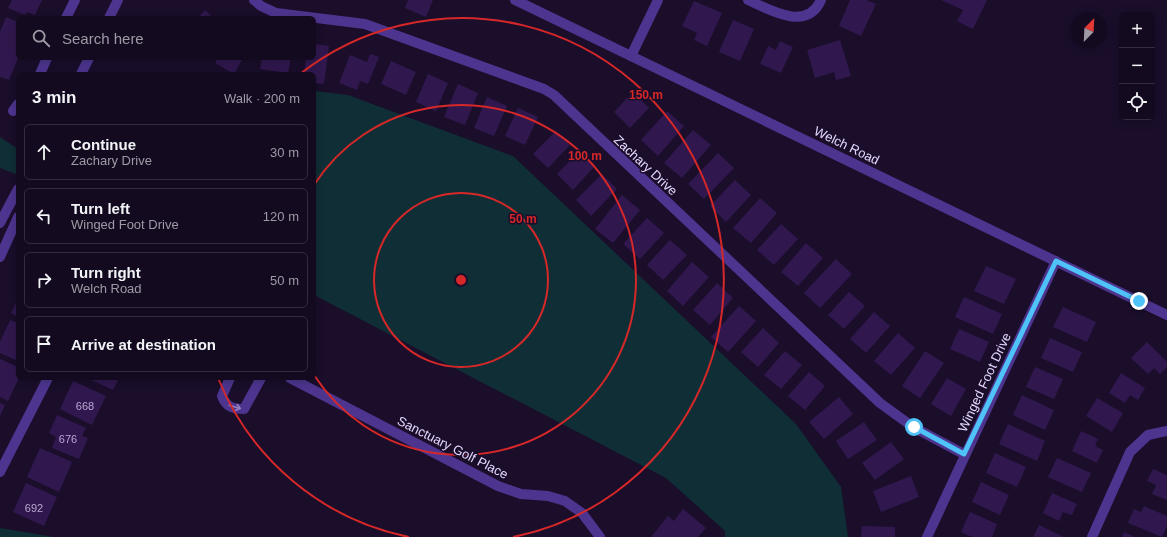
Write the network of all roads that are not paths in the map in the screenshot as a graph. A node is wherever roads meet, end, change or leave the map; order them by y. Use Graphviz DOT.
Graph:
graph roads {
  1 [pos="75,0"];
  2 [pos="118,0"];
  3 [pos="254,0"];
  4 [pos="515,0"];
  5 [pos="658,0"];
  6 [pos="748,0"];
  7 [pos="821,0"];
  8 [pos="67,16"];
  9 [pos="110,16"];
  10 [pos="300,16"];
  11 [pos="316,18"];
  12 [pos="631,56"];
  13 [pos="46,60"];
  14 [pos="88,60"];
  15 [pos="41,72"];
  16 [pos="82,72"];
  17 [pos="16,193"];
  18 [pos="16,221"];
  19 [pos="0,223"];
  20 [pos="0,257"];
  21 [pos="1056,261"];
  22 [pos="1167,315"];
  23 [pos="47,380"];
  24 [pos="229,380"];
  25 [pos="260,380"];
  26 [pos="294,380"];
  27 [pos="1167,431"];
  28 [pos="964,454"];
  29 [pos="0,472"];
  30 [pos="600,537"];
  31 [pos="927,537"];
  32 [pos="1092,537"];
  1 -- 8 [label="street"];
  2 -- 9 [label="street"];
  3 -- 10 [label="street, Zachary Drive"];
  4 -- 12 [label="street, Welch Road"];
  5 -- 12 [label="street"];
  6 -- 7 [label="street"];
  11 -- 28 [label="street, Zachary Drive"];
  12 -- 21 [label="street, Welch Road"];
  13 -- 15 [label="street"];
  14 -- 16 [label="street"];
  17 -- 19 [label="street"];
  18 -- 20 [label="street"];
  21 -- 22 [label="street, Welch Road"];
  21 -- 28 [label="street, Winged Foot Drive"];
  23 -- 29 [label="street"];
  24 -- 25 [label="street, one-way"];
  26 -- 30 [label="street, Sanctuary Golf Place"];
  27 -- 32 [label="street"];
  28 -- 31 [label="street, Winged Foot Drive"];
}
